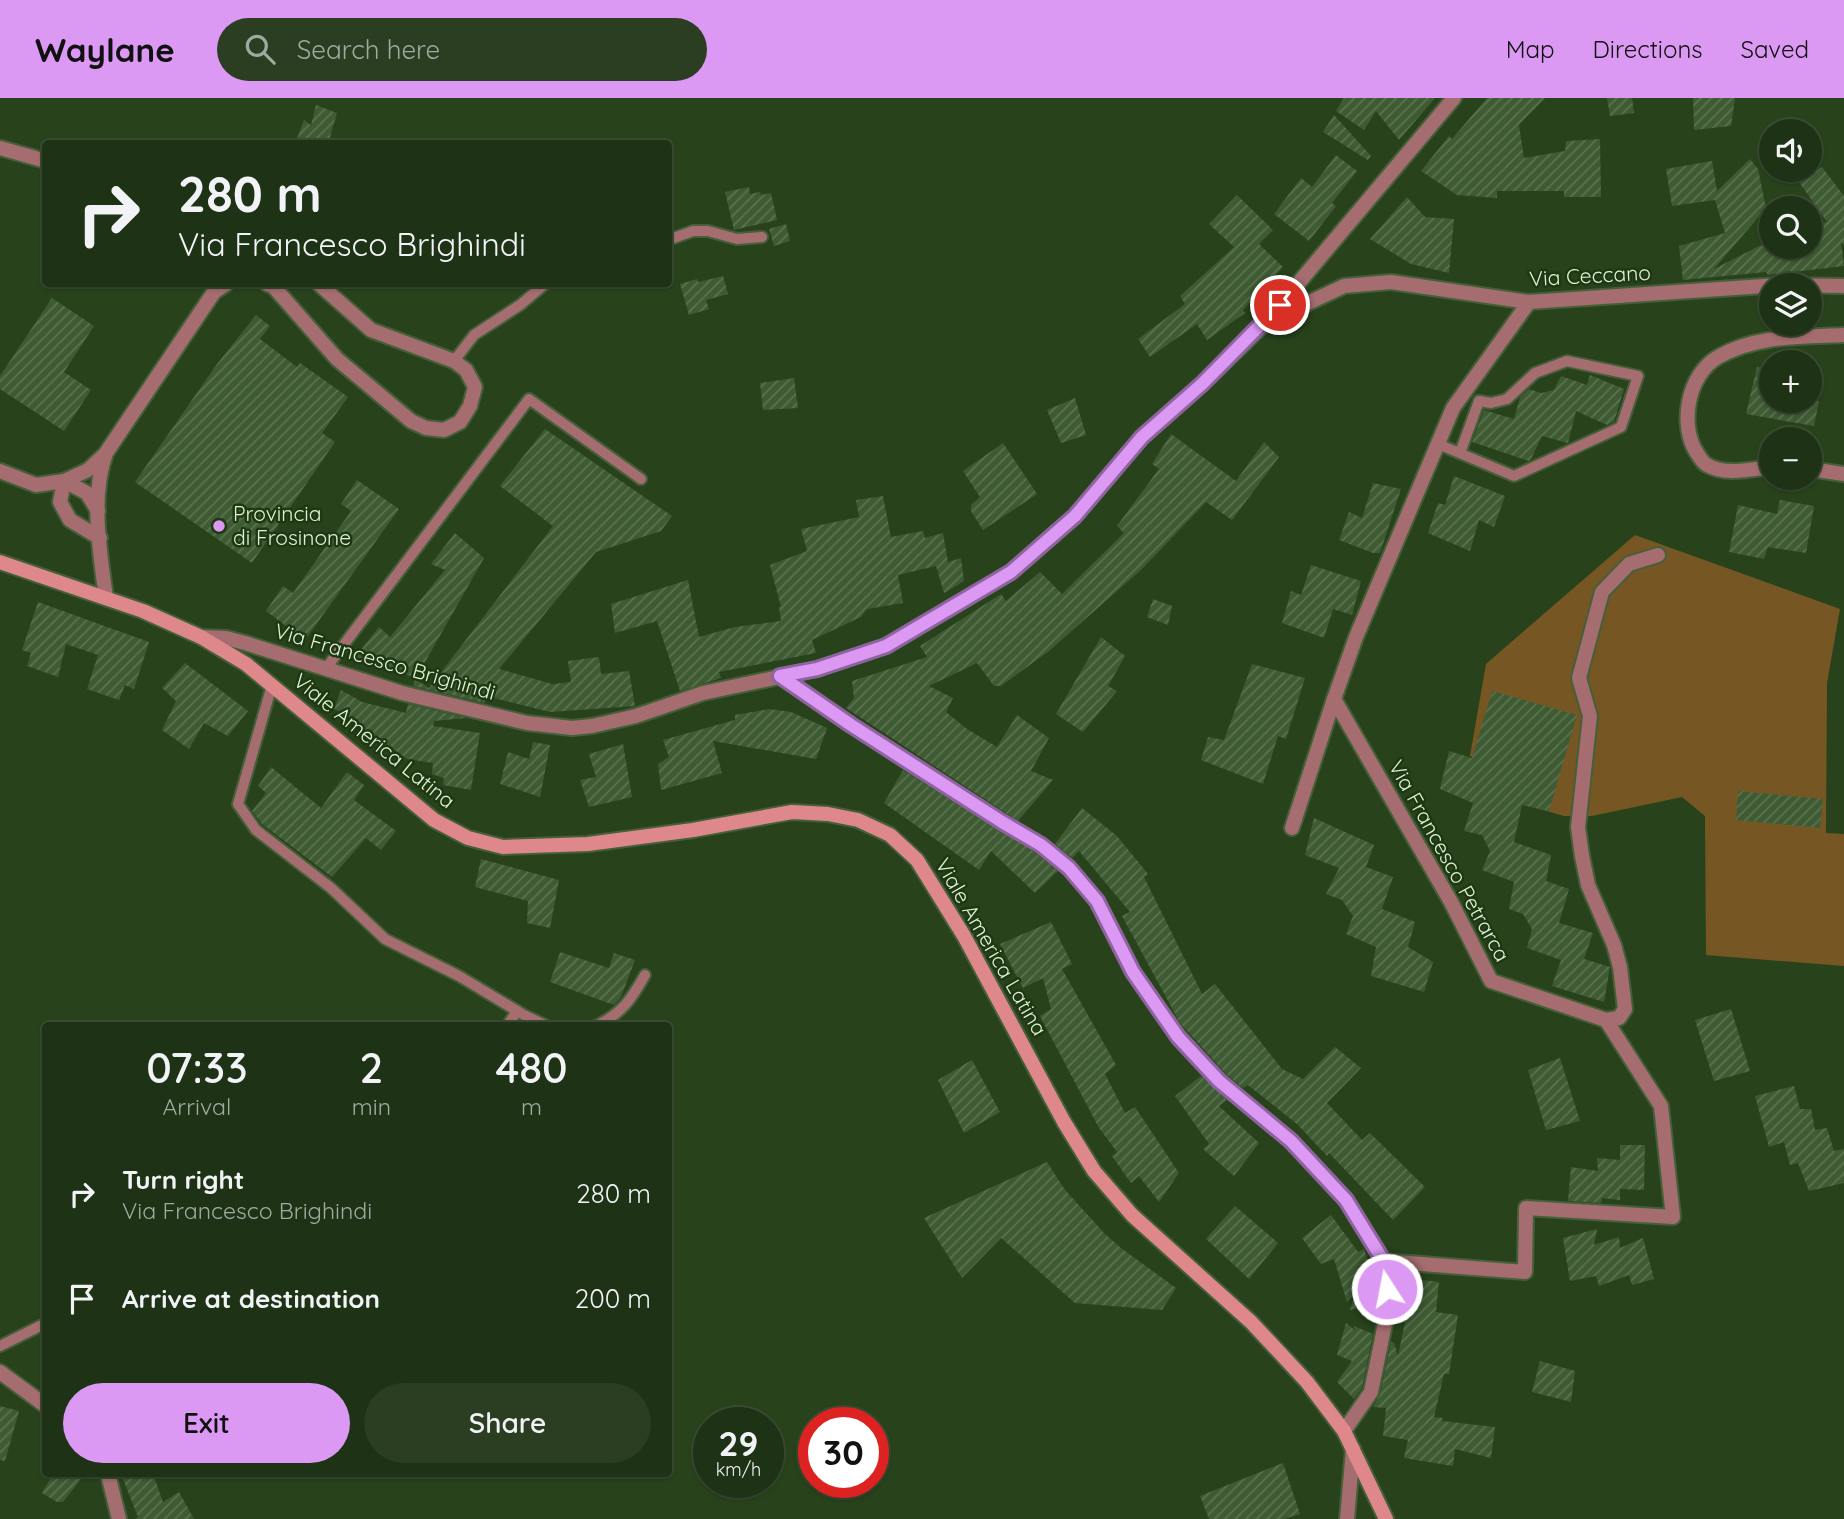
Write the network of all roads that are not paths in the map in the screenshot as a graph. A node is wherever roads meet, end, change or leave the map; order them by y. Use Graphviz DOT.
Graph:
graph roads {
  1 [pos="1454,98"];
  2 [pos="0,148"];
  3 [pos="42,160"];
  4 [pos="762,237"];
  5 [pos="672,239"];
  6 [pos="1844,286"];
  7 [pos="222,287"];
  8 [pos="274,287"];
  9 [pos="322,287"];
  10 [pos="541,287"];
  11 [pos="1529,302"];
  12 [pos="1264,324"];
  13 [pos="1844,335"];
  14 [pos="454,361"];
  15 [pos="1438,444"];
  16 [pos="106,453"];
  17 [pos="1460,453"];
  18 [pos="1759,468"];
  19 [pos="0,471"];
  20 [pos="1822,471"];
  21 [pos="1844,474"];
  22 [pos="642,479"];
  23 [pos="64,481"];
  24 [pos="98,511"];
  25 [pos="100,538"];
  26 [pos="1658,555"];
  27 [pos="0,562"];
  28 [pos="106,598"];
  29 [pos="201,637"];
  30 [pos="327,667"];
  31 [pos="780,676"];
  32 [pos="272,685"];
  33 [pos="1334,699"];
  34 [pos="1292,828"];
  35 [pos="645,975"];
  36 [pos="517,1011"];
  37 [pos="1606,1020"];
  38 [pos="510,1022"];
  39 [pos="539,1022"];
  40 [pos="604,1022"];
  41 [pos="1383,1261"];
  42 [pos="42,1325"];
  43 [pos="0,1346"];
  44 [pos="0,1372"];
  45 [pos="42,1403"];
  46 [pos="1343,1431"];
  47 [pos="1353,1449"];
  48 [pos="109,1477"];
  49 [pos="119,1519"];
  50 [pos="1347,1519"];
  51 [pos="1386,1519"];
  1 -- 12 [label="street, Via Francesco Brighindi"];
  2 -- 3 [label="street"];
  4 -- 5 [label="lane"];
  6 -- 11 [label="street, Via Ceccano"];
  7 -- 16 [label="street"];
  8 -- 14 [label="street"];
  9 -- 14 [label="street"];
  10 -- 14 [label="lane"];
  11 -- 12 [label="street, Via Ceccano"];
  11 -- 15 [label="street"];
  12 -- 31 [label="street, Via Francesco Brighindi"];
  13 -- 18 [label="street"];
  15 -- 17 [label="lane"];
  15 -- 33 [label="street"];
  16 -- 23 [label="street"];
  16 -- 24 [label="street"];
  17 -- 17 [label="lane"];
  19 -- 23 [label="street"];
  20 -- 21 [label="street"];
  22 -- 30 [label="lane"];
  23 -- 24 [label="street"];
  23 -- 25 [label="street"];
  24 -- 25 [label="street"];
  25 -- 28 [label="street"];
  26 -- 37 [label="street"];
  27 -- 28 [label="main road, Viale America Latina"];
  28 -- 29 [label="main road, Viale America Latina"];
  29 -- 30 [label="street, Via Francesco Brighindi"];
  29 -- 32 [label="main road, Viale America Latina"];
  30 -- 31 [label="street, Via Francesco Brighindi"];
  31 -- 41 [label="street"];
  32 -- 36 [label="lane"];
  32 -- 46 [label="main road, Viale America Latina"];
  33 -- 34 [label="street"];
  33 -- 37 [label="street, Via Francesco Petrarca"];
  35 -- 40 [label="lane"];
  36 -- 38 [label="lane"];
  36 -- 39 [label="lane"];
  37 -- 41 [label="street"];
  41 -- 46 [label="street"];
  42 -- 43 [label="lane"];
  44 -- 45 [label="street"];
  46 -- 47 [label="main road, Viale America Latina"];
  47 -- 50 [label="street"];
  47 -- 51 [label="main road, Viale America Latina"];
  48 -- 49 [label="street"];
}
